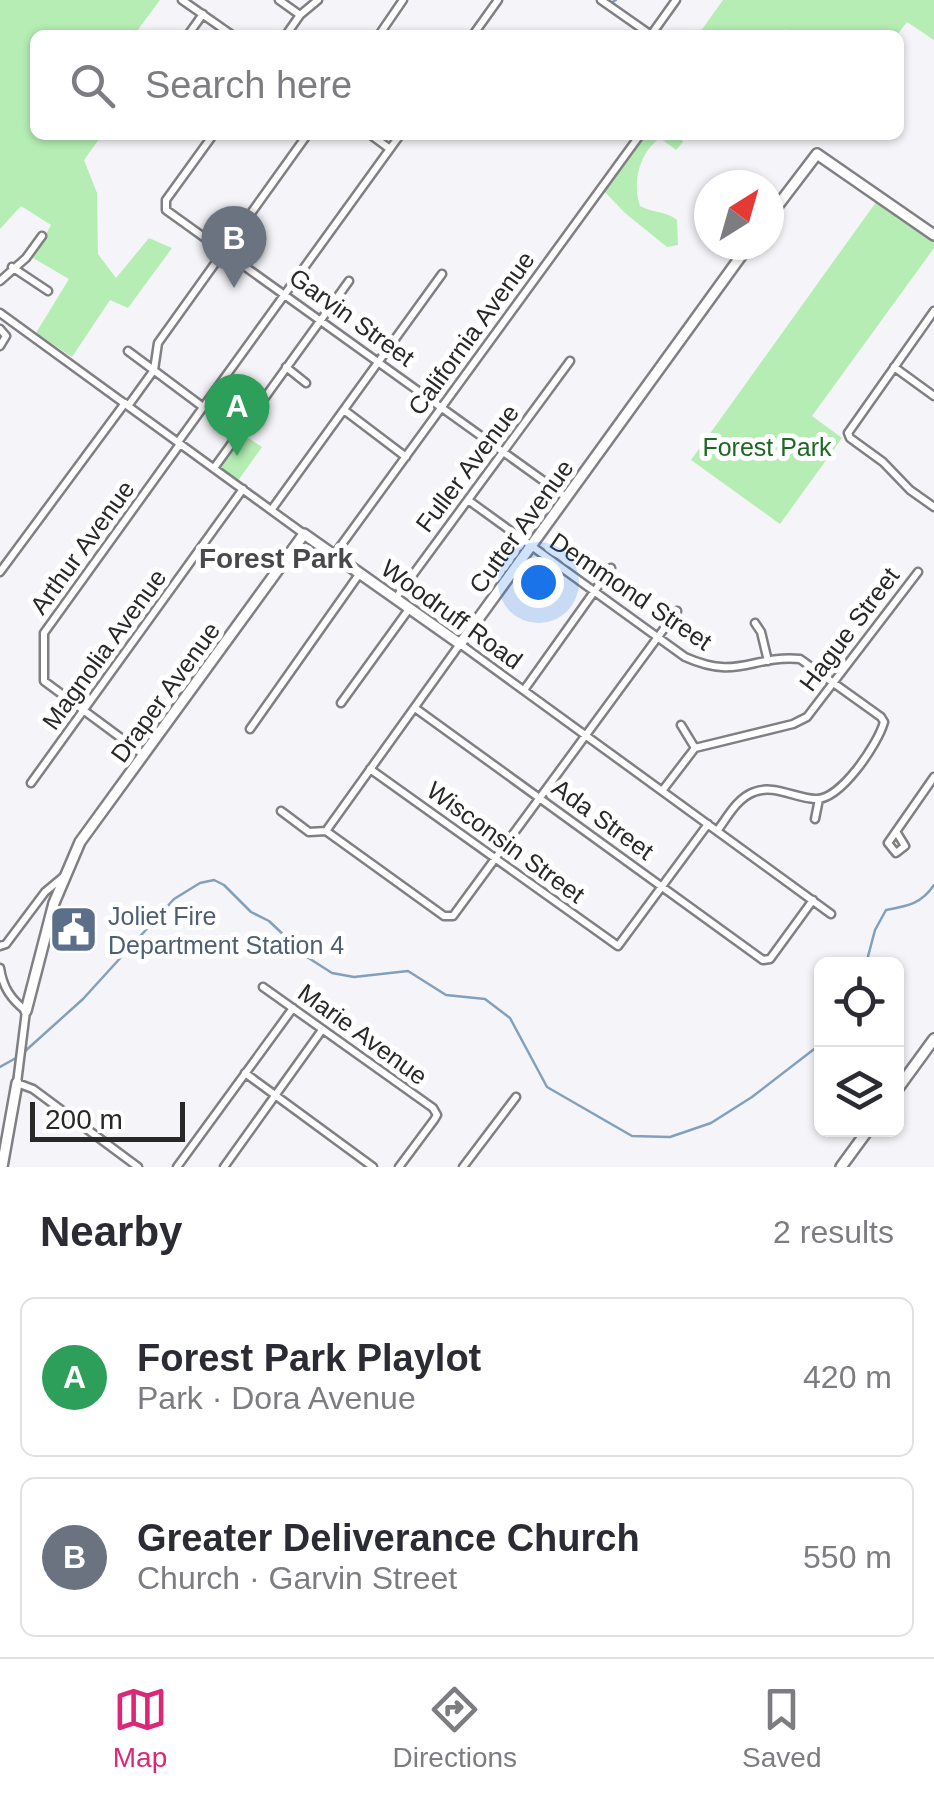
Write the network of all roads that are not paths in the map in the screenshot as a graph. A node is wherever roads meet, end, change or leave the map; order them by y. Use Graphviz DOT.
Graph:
graph roads {
  1 [pos="182,0"];
  2 [pos="279,0"];
  3 [pos="318,0"];
  4 [pos="403,0"];
  5 [pos="498,0"];
  6 [pos="601,0"];
  7 [pos="676,0"];
  8 [pos="203,14"];
  9 [pos="300,15"];
  10 [pos="192,30"];
  11 [pos="225,30"];
  12 [pos="290,30"];
  13 [pos="382,30"];
  14 [pos="477,30"];
  15 [pos="644,30"];
  16 [pos="655,30"];
  17 [pos="210,140"];
  18 [pos="304,140"];
  19 [pos="378,140"];
  20 [pos="396,140"];
  21 [pos="636,140"];
  22 [pos="390,149"];
  23 [pos="784,198"];
  24 [pos="934,235"];
  25 [pos="42,236"];
  26 [pos="222,252"];
  27 [pos="738,260"];
  28 [pos="12,268"];
  29 [pos="442,274"];
  30 [pos="0,281"];
  31 [pos="349,281"];
  32 [pos="48,290"];
  33 [pos="285,293"];
  34 [pos="934,311"];
  35 [pos="0,313"];
  36 [pos="321,320"];
  37 [pos="3,333"];
  38 [pos="0,346"];
  39 [pos="128,352"];
  40 [pos="570,361"];
  41 [pos="380,362"];
  42 [pos="894,367"];
  43 [pos="286,368"];
  44 [pos="154,370"];
  45 [pos="306,383"];
  46 [pos="934,396"];
  47 [pos="126,404"];
  48 [pos="204,407"];
  49 [pos="442,407"];
  50 [pos="344,410"];
  51 [pos="179,443"];
  52 [pos="504,452"];
  53 [pos="406,457"];
  54 [pos="214,468"];
  55 [pos="243,489"];
  56 [pos="566,498"];
  57 [pos="468,500"];
  58 [pos="934,507"];
  59 [pos="272,509"];
  60 [pos="304,534"];
  61 [pos="531,546"];
  62 [pos="334,555"];
  63 [pos="611,568"];
  64 [pos="0,572"];
  65 [pos="918,572"];
  66 [pos="360,574"];
  67 [pos="594,591"];
  68 [pos="395,598"];
  69 [pos="409,608"];
  70 [pos="677,611"];
  71 [pos="755,624"];
  72 [pos="658,636"];
  73 [pos="460,644"];
  74 [pos="768,661"];
  75 [pos="834,681"];
  76 [pos="524,690"];
  77 [pos="341,702"];
  78 [pos="415,708"];
  79 [pos="83,712"];
  80 [pos="682,725"];
  81 [pos="250,729"];
  82 [pos="585,734"];
  83 [pos="695,748"];
  84 [pos="144,755"];
  85 [pos="370,769"];
  86 [pos="934,777"];
  87 [pos="31,783"];
  88 [pos="662,790"];
  89 [pos="539,798"];
  90 [pos="819,800"];
  91 [pos="281,811"];
  92 [pos="815,819"];
  93 [pos="708,824"];
  94 [pos="326,831"];
  95 [pos="717,831"];
  96 [pos="897,832"];
  97 [pos="495,859"];
  98 [pos="63,877"];
  99 [pos="663,887"];
  100 [pos="812,900"];
  101 [pos="831,914"];
  102 [pos="0,946"];
  103 [pos="0,968"];
  104 [pos="263,987"];
  105 [pos="293,1008"];
  106 [pos="26,1011"];
  107 [pos="322,1030"];
  108 [pos="934,1039"];
  109 [pos="246,1072"];
  110 [pos="904,1080"];
  111 [pos="17,1082"];
  112 [pos="276,1094"];
  113 [pos="516,1096"];
  114 [pos="863,1137"];
  115 [pos="2,1167"];
  116 [pos="138,1167"];
  117 [pos="177,1167"];
  118 [pos="224,1167"];
  119 [pos="374,1167"];
  120 [pos="399,1167"];
  121 [pos="463,1167"];
  122 [pos="841,1167"];
  1 -- 8 [label="street"];
  2 -- 9 [label="street"];
  3 -- 9 [label="street"];
  4 -- 13 [label="street"];
  5 -- 14 [label="street"];
  6 -- 15 [label="street"];
  7 -- 16 [label="street"];
  8 -- 10 [label="street"];
  8 -- 11 [label="street"];
  9 -- 12 [label="street"];
  17 -- 26 [label="street, Garvin Street"];
  18 -- 26 [label="street"];
  19 -- 22 [label="street"];
  20 -- 22 [label="street, Arthur Avenue"];
  21 -- 49 [label="street, California Avenue"];
  22 -- 33 [label="street, Arthur Avenue"];
  23 -- 24 [label="street"];
  25 -- 28 [label="street"];
  26 -- 33 [label="street, Garvin Street"];
  26 -- 44 [label="street"];
  27 -- 56 [label="street, Cutter Avenue"];
  28 -- 30 [label="street"];
  28 -- 32 [label="street"];
  29 -- 41 [label="street"];
  31 -- 36 [label="street"];
  33 -- 36 [label="street, Garvin Street"];
  33 -- 48 [label="street, Arthur Avenue"];
  34 -- 42 [label="street"];
  35 -- 47 [label="street, Woodruff Road"];
  36 -- 41 [label="street, Garvin Street"];
  36 -- 43 [label="street"];
  37 -- 38 [label="street"];
  39 -- 44 [label="street"];
  40 -- 52 [label="street, Fuller Avenue"];
  41 -- 49 [label="street, Garvin Street"];
  41 -- 50 [label="street"];
  42 -- 46 [label="street"];
  42 -- 58 [label="street"];
  43 -- 45 [label="street"];
  43 -- 54 [label="street"];
  44 -- 47 [label="street"];
  44 -- 48 [label="street"];
  47 -- 51 [label="street, Woodruff Road"];
  47 -- 64 [label="street"];
  48 -- 51 [label="street, Arthur Avenue"];
  49 -- 52 [label="street, Garvin Street"];
  49 -- 53 [label="street, California Avenue"];
  50 -- 53 [label="street"];
  50 -- 59 [label="street"];
  51 -- 54 [label="street, Woodruff Road"];
  51 -- 79 [label="street, Arthur Avenue"];
  52 -- 56 [label="street, Garvin Street"];
  52 -- 57 [label="street, Fuller Avenue"];
  53 -- 62 [label="street, California Avenue"];
  54 -- 55 [label="street, Woodruff Road"];
  55 -- 59 [label="street, Woodruff Road"];
  55 -- 79 [label="street, Magnolia Avenue"];
  56 -- 61 [label="street, Cutter Avenue"];
  57 -- 61 [label="street, Demmond Street"];
  57 -- 68 [label="street, Fuller Avenue"];
  59 -- 60 [label="street, Woodruff Road"];
  60 -- 62 [label="street, Woodruff Road"];
  60 -- 84 [label="street, Draper Avenue"];
  61 -- 67 [label="street, Demmond Street"];
  61 -- 73 [label="street, Cutter Avenue"];
  62 -- 66 [label="street, Woodruff Road"];
  63 -- 67 [label="street"];
  65 -- 75 [label="street, Hague Street"];
  66 -- 68 [label="street, Woodruff Road"];
  66 -- 81 [label="street"];
  67 -- 72 [label="street, Demmond Street"];
  67 -- 76 [label="street"];
  68 -- 69 [label="street, Woodruff Road"];
  69 -- 73 [label="street, Woodruff Road"];
  69 -- 77 [label="street"];
  70 -- 72 [label="street"];
  71 -- 74 [label="street"];
  72 -- 74 [label="street, Demmond Street"];
  72 -- 82 [label="street"];
  73 -- 76 [label="street, Woodruff Road"];
  73 -- 78 [label="street, Cutter Avenue"];
  74 -- 75 [label="street, Demmond Street"];
  75 -- 83 [label="street, Hague Street"];
  75 -- 90 [label="street, Demmond Street"];
  76 -- 82 [label="street, Woodruff Road"];
  78 -- 85 [label="street, Cutter Avenue"];
  78 -- 89 [label="street, Ada Street"];
  79 -- 84 [label="street"];
  79 -- 87 [label="street, Magnolia Avenue"];
  80 -- 83 [label="street"];
  82 -- 88 [label="street, Woodruff Road"];
  82 -- 89 [label="street"];
  83 -- 88 [label="street"];
  84 -- 98 [label="street, Draper Avenue"];
  85 -- 94 [label="street, Cutter Avenue"];
  85 -- 97 [label="street, Wisconsin Street"];
  86 -- 96 [label="street"];
  88 -- 93 [label="street, Woodruff Road"];
  89 -- 97 [label="street"];
  89 -- 99 [label="street, Ada Street"];
  90 -- 92 [label="street"];
  90 -- 95 [label="street"];
  91 -- 94 [label="street"];
  93 -- 95 [label="street, Woodruff Road"];
  93 -- 99 [label="street"];
  94 -- 97 [label="street"];
  95 -- 100 [label="street, Woodruff Road"];
  97 -- 99 [label="street, Wisconsin Street"];
  98 -- 102 [label="street, Draper Avenue"];
  98 -- 106 [label="street, Draper Avenue"];
  99 -- 100 [label="street, Ada Street"];
  100 -- 101 [label="street, Woodruff Road"];
  103 -- 106 [label="street"];
  104 -- 105 [label="street, Marie Avenue"];
  105 -- 107 [label="street, Marie Avenue"];
  105 -- 109 [label="street"];
  106 -- 111 [label="street, Draper Avenue"];
  107 -- 112 [label="street"];
  107 -- 120 [label="street, Marie Avenue"];
  108 -- 110 [label="street"];
  109 -- 112 [label="street"];
  109 -- 117 [label="street"];
  111 -- 115 [label="street, Draper Avenue"];
  111 -- 116 [label="street"];
  112 -- 118 [label="street"];
  112 -- 119 [label="street"];
  113 -- 121 [label="street"];
  114 -- 122 [label="street"];
}
